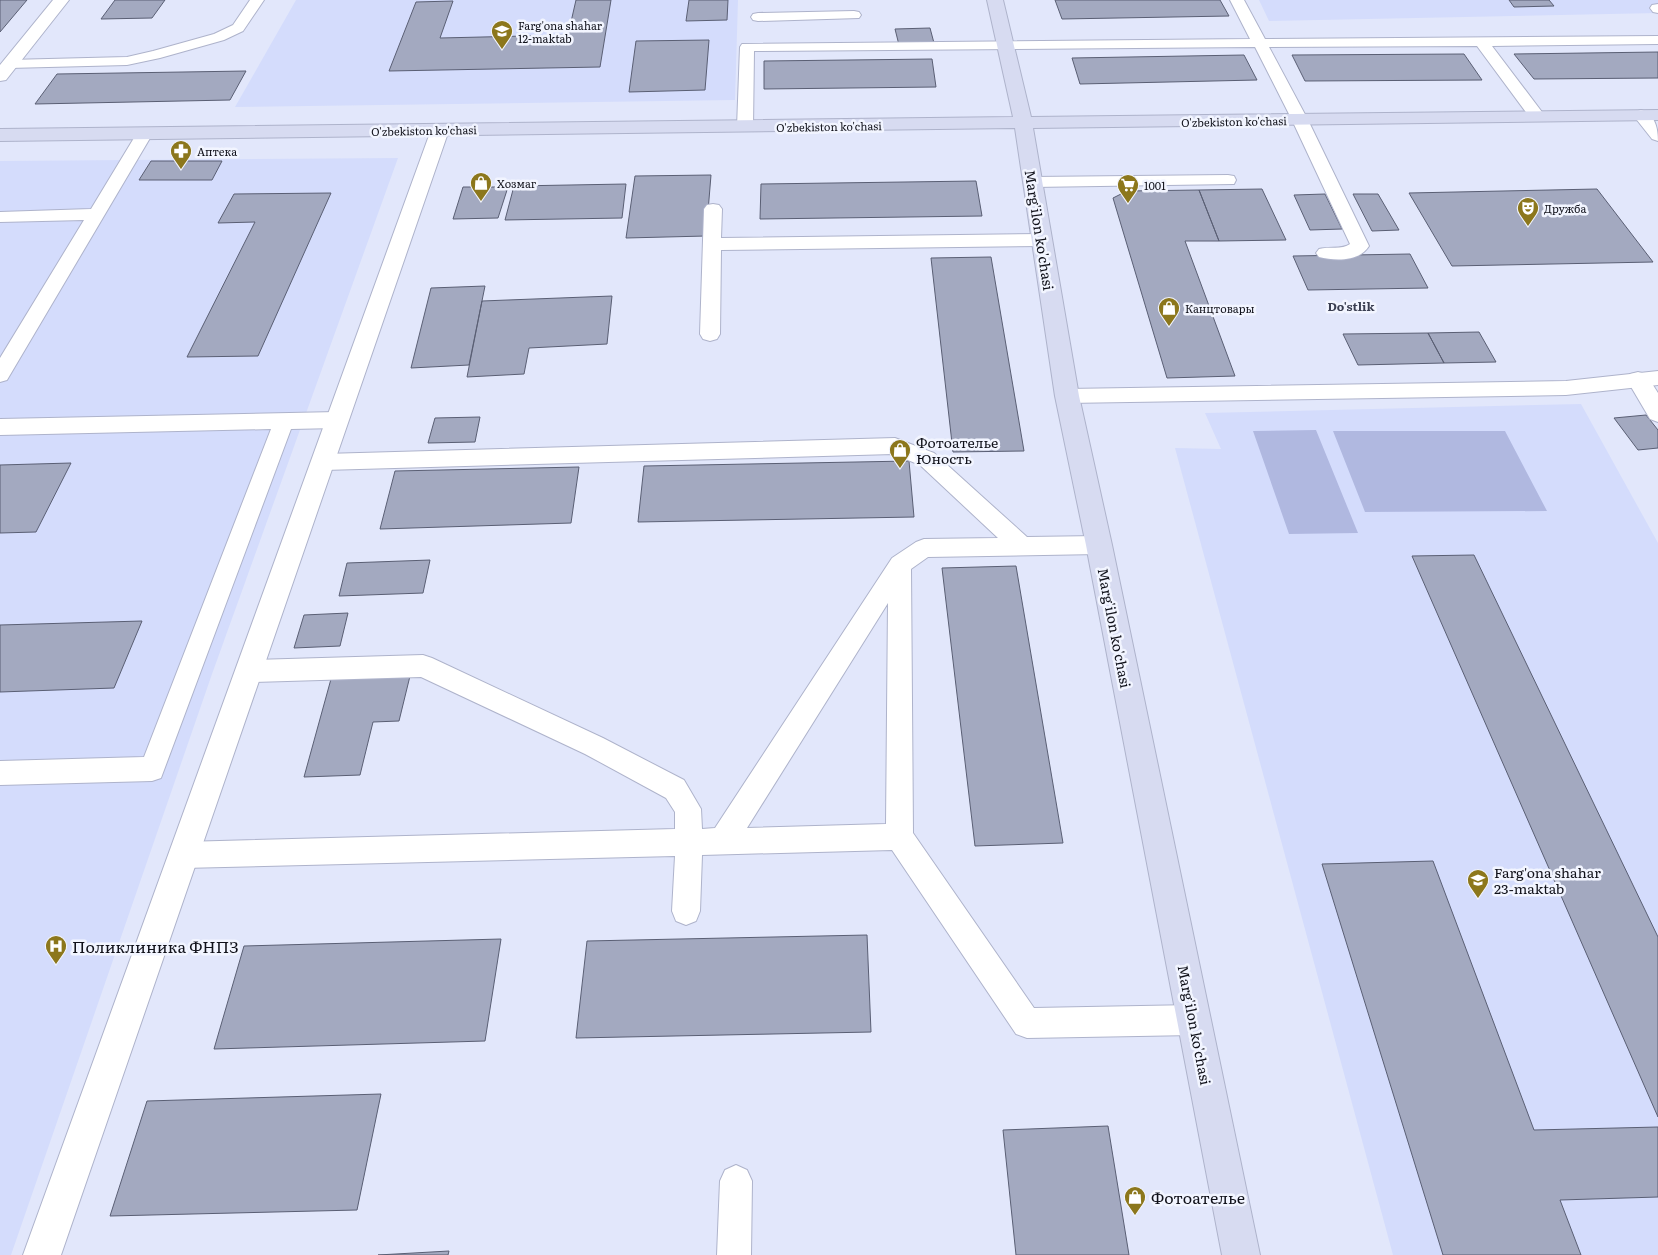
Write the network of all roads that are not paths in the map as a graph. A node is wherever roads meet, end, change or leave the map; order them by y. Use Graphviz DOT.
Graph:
graph roads {
  1 [pos="61,0"];
  2 [pos="257,0"];
  3 [pos="782,0"];
  4 [pos="995,0"];
  5 [pos="1237,0"];
  6 [pos="854,15"];
  7 [pos="758,16"];
  8 [pos="1658,40"];
  9 [pos="1482,42"];
  10 [pos="1260,44"];
  11 [pos="1006,46"];
  12 [pos="756,47"];
  13 [pos="5,70"];
  14 [pos="1649,115"];
  15 [pos="1537,116"];
  16 [pos="1300,120"];
  17 [pos="1023,123"];
  18 [pos="745,126"];
  19 [pos="440,130"];
  20 [pos="145,133"];
  21 [pos="0,135"];
  22 [pos="1658,136"];
  23 [pos="1228,180"];
  24 [pos="1033,182"];
  25 [pos="713,209"];
  26 [pos="97,214"];
  27 [pos="0,216"];
  28 [pos="1042,240"];
  29 [pos="713,244"];
  30 [pos="1325,253"];
  31 [pos="710,334"];
  32 [pos="0,375"];
  33 [pos="1648,379"];
  34 [pos="1067,396"];
  35 [pos="1658,413"];
  36 [pos="284,420"];
  37 [pos="337,420"];
  38 [pos="0,427"];
  39 [pos="324,462"];
  40 [pos="1099,545"];
  41 [pos="1022,546"];
  42 [pos="900,565"];
  43 [pos="250,671"];
  44 [pos="0,773"];
  45 [pos="899,837"];
  46 [pos="722,842"];
  47 [pos="689,843"];
  48 [pos="183,856"];
  49 [pos="686,911"];
  50 [pos="1194,1020"];
  51 [pos="736,1181"];
  52 [pos="42,1255"];
  53 [pos="734,1255"];
  54 [pos="1241,1255"];
  1 -- 13 [label="street"];
  2 -- 13 [label="lane"];
  3 -- 7 [label="lane"];
  4 -- 11 [label="street, Marg'ilon ko'chasi"];
  5 -- 10 [label="lane"];
  6 -- 7 [label="lane"];
  7 -- 12 [label="lane"];
  8 -- 9 [label="lane"];
  9 -- 10 [label="lane"];
  9 -- 15 [label="lane"];
  10 -- 11 [label="lane"];
  10 -- 16 [label="lane"];
  11 -- 12 [label="lane"];
  11 -- 17 [label="street, Marg'ilon ko'chasi"];
  12 -- 18 [label="lane"];
  14 -- 15 [label="street, O'zbekiston ko'chasi"];
  14 -- 22 [label="lane"];
  15 -- 16 [label="street, O'zbekiston ko'chasi"];
  16 -- 17 [label="street, O'zbekiston ko'chasi"];
  16 -- 30 [label="lane"];
  17 -- 18 [label="street, O'zbekiston ko'chasi"];
  17 -- 24 [label="street, Marg'ilon ko'chasi"];
  18 -- 19 [label="street, O'zbekiston ko'chasi"];
  19 -- 20 [label="street, O'zbekiston ko'chasi"];
  19 -- 37 [label="street"];
  20 -- 21 [label="street, O'zbekiston ko'chasi"];
  20 -- 26 [label="lane"];
  23 -- 24 [label="lane"];
  24 -- 28 [label="street, Marg'ilon ko'chasi"];
  25 -- 29 [label="lane"];
  26 -- 27 [label="lane"];
  26 -- 32 [label="lane"];
  28 -- 29 [label="lane"];
  28 -- 34 [label="street, Marg'ilon ko'chasi"];
  29 -- 31 [label="lane"];
  33 -- 34 [label="lane"];
  33 -- 35 [label="street"];
  34 -- 40 [label="street, Marg'ilon ko'chasi"];
  36 -- 37 [label="lane"];
  36 -- 38 [label="lane"];
  36 -- 44 [label="lane"];
  37 -- 39 [label="street"];
  39 -- 41 [label="lane"];
  39 -- 43 [label="street"];
  40 -- 41 [label="lane"];
  40 -- 50 [label="street, Marg'ilon ko'chasi"];
  41 -- 42 [label="lane"];
  42 -- 45 [label="lane"];
  42 -- 46 [label="lane"];
  43 -- 47 [label="lane"];
  43 -- 48 [label="street"];
  45 -- 46 [label="lane"];
  45 -- 50 [label="lane"];
  46 -- 47 [label="lane"];
  47 -- 48 [label="lane"];
  47 -- 49 [label="lane"];
  48 -- 52 [label="street"];
  50 -- 54 [label="street, Marg'ilon ko'chasi"];
  51 -- 53 [label="lane"];
}
